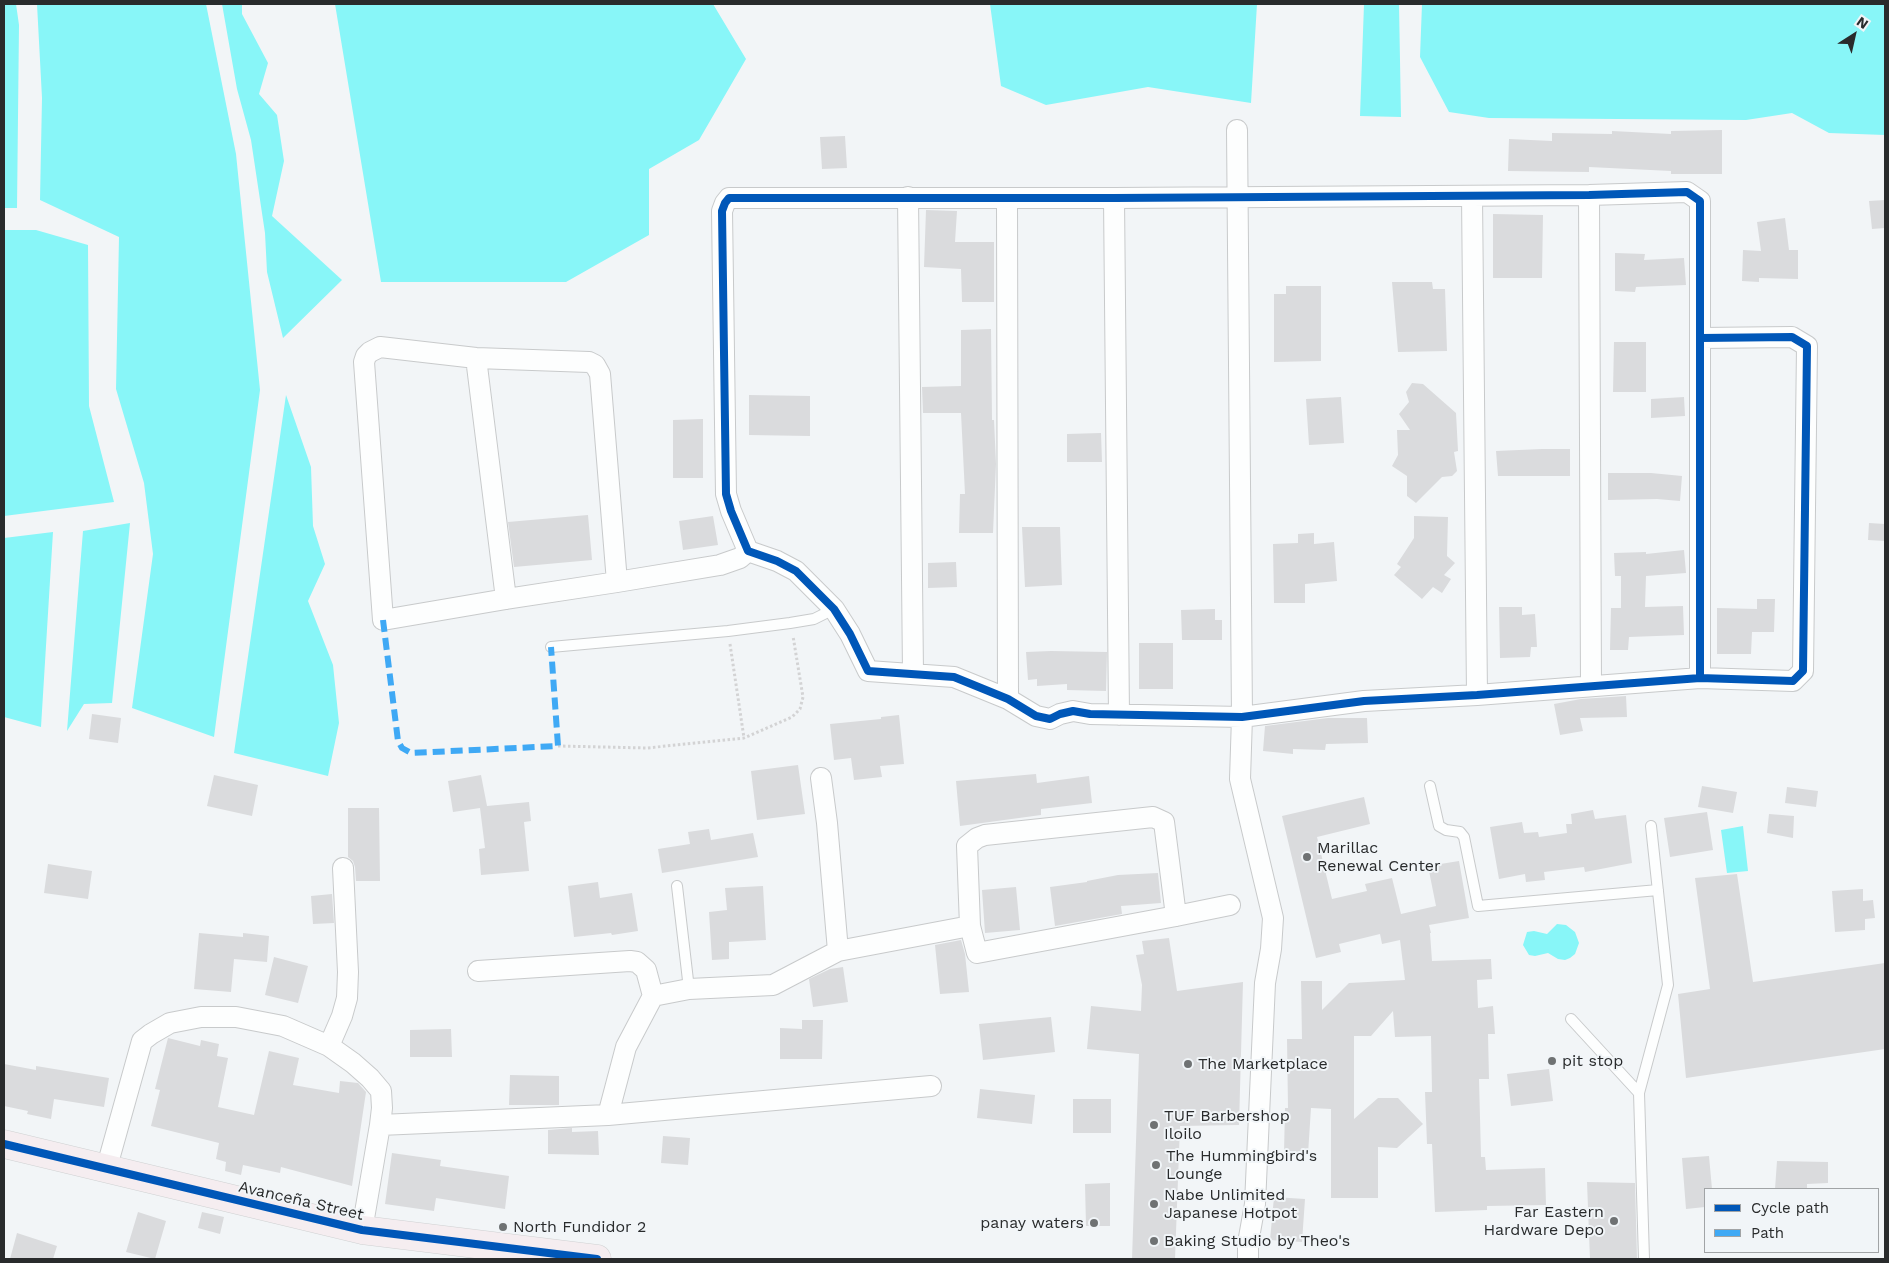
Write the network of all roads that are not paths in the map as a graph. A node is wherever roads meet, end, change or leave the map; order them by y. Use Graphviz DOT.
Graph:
graph roads {
  1 [pos="1237,130"];
  2 [pos="1589,195"];
  3 [pos="1472,196"];
  4 [pos="908,197"];
  5 [pos="1237,197"];
  6 [pos="1007,198"];
  7 [pos="1114,198"];
  8 [pos="1701,338"];
  9 [pos="476,358"];
  10 [pos="748,551"];
  11 [pos="617,582"];
  12 [pos="506,599"];
  13 [pos="834,608"];
  14 [pos="552,647"];
  15 [pos="913,673"];
  16 [pos="1700,678"];
  17 [pos="1591,686"];
  18 [pos="1477,695"];
  19 [pos="1008,699"];
  20 [pos="1119,715"];
  21 [pos="1242,717"];
  22 [pos="821,778"];
  23 [pos="1430,786"];
  24 [pos="1651,826"];
  25 [pos="343,868"];
  26 [pos="677,886"];
  27 [pos="1658,890"];
  28 [pos="1230,905"];
  29 [pos="1176,916"];
  30 [pos="970,926"];
  31 [pos="838,951"];
  32 [pos="478,971"];
  33 [pos="689,989"];
  34 [pos="654,996"];
  35 [pos="1571,1019"];
  36 [pos="329,1046"];
  37 [pos="931,1086"];
  38 [pos="1639,1093"];
  39 [pos="608,1116"];
  40 [pos="380,1125"];
  41 [pos="4,1144"];
  42 [pos="106,1170"];
  43 [pos="1255,1204"];
  44 [pos="362,1230"];
  45 [pos="597,1259"];
  46 [pos="1248,1259"];
  47 [pos="1262,1259"];
  48 [pos="1644,1259"];
  1 -- 5 [label="street"];
  2 -- 3 [label="street"];
  2 -- 8 [label="street"];
  2 -- 17 [label="street"];
  3 -- 5 [label="street"];
  3 -- 18 [label="street"];
  4 -- 6 [label="street"];
  4 -- 10 [label="street"];
  4 -- 15 [label="street"];
  5 -- 7 [label="street"];
  5 -- 21 [label="street"];
  6 -- 7 [label="street"];
  6 -- 19 [label="street"];
  7 -- 20 [label="street"];
  8 -- 16 [label="street"];
  8 -- 16 [label="street"];
  9 -- 11 [label="street"];
  9 -- 12 [label="street"];
  9 -- 12 [label="street"];
  10 -- 11 [label="street"];
  10 -- 13 [label="street"];
  11 -- 12 [label="street"];
  13 -- 14 [label="lane"];
  13 -- 15 [label="street"];
  15 -- 19 [label="street"];
  16 -- 17 [label="street"];
  17 -- 18 [label="street"];
  18 -- 21 [label="street"];
  19 -- 20 [label="street"];
  20 -- 21 [label="street"];
  21 -- 43 [label="street"];
  22 -- 31 [label="street"];
  23 -- 27 [label="lane"];
  24 -- 27 [label="lane"];
  25 -- 36 [label="street"];
  26 -- 33 [label="lane"];
  27 -- 38 [label="lane"];
  28 -- 29 [label="street"];
  29 -- 30 [label="street"];
  29 -- 30 [label="street"];
  30 -- 31 [label="street"];
  31 -- 33 [label="street"];
  32 -- 34 [label="street"];
  33 -- 34 [label="street"];
  34 -- 39 [label="street"];
  35 -- 38 [label="lane"];
  36 -- 40 [label="street"];
  36 -- 42 [label="street"];
  37 -- 39 [label="street"];
  38 -- 48 [label="lane"];
  39 -- 40 [label="street"];
  40 -- 44 [label="street"];
  41 -- 42 [label="main road, Avanceña Street"];
  42 -- 44 [label="main road, Avanceña Street"];
  43 -- 46 [label="street"];
  43 -- 47 [label="street"];
  44 -- 45 [label="main road, Avanceña Street"];
}
